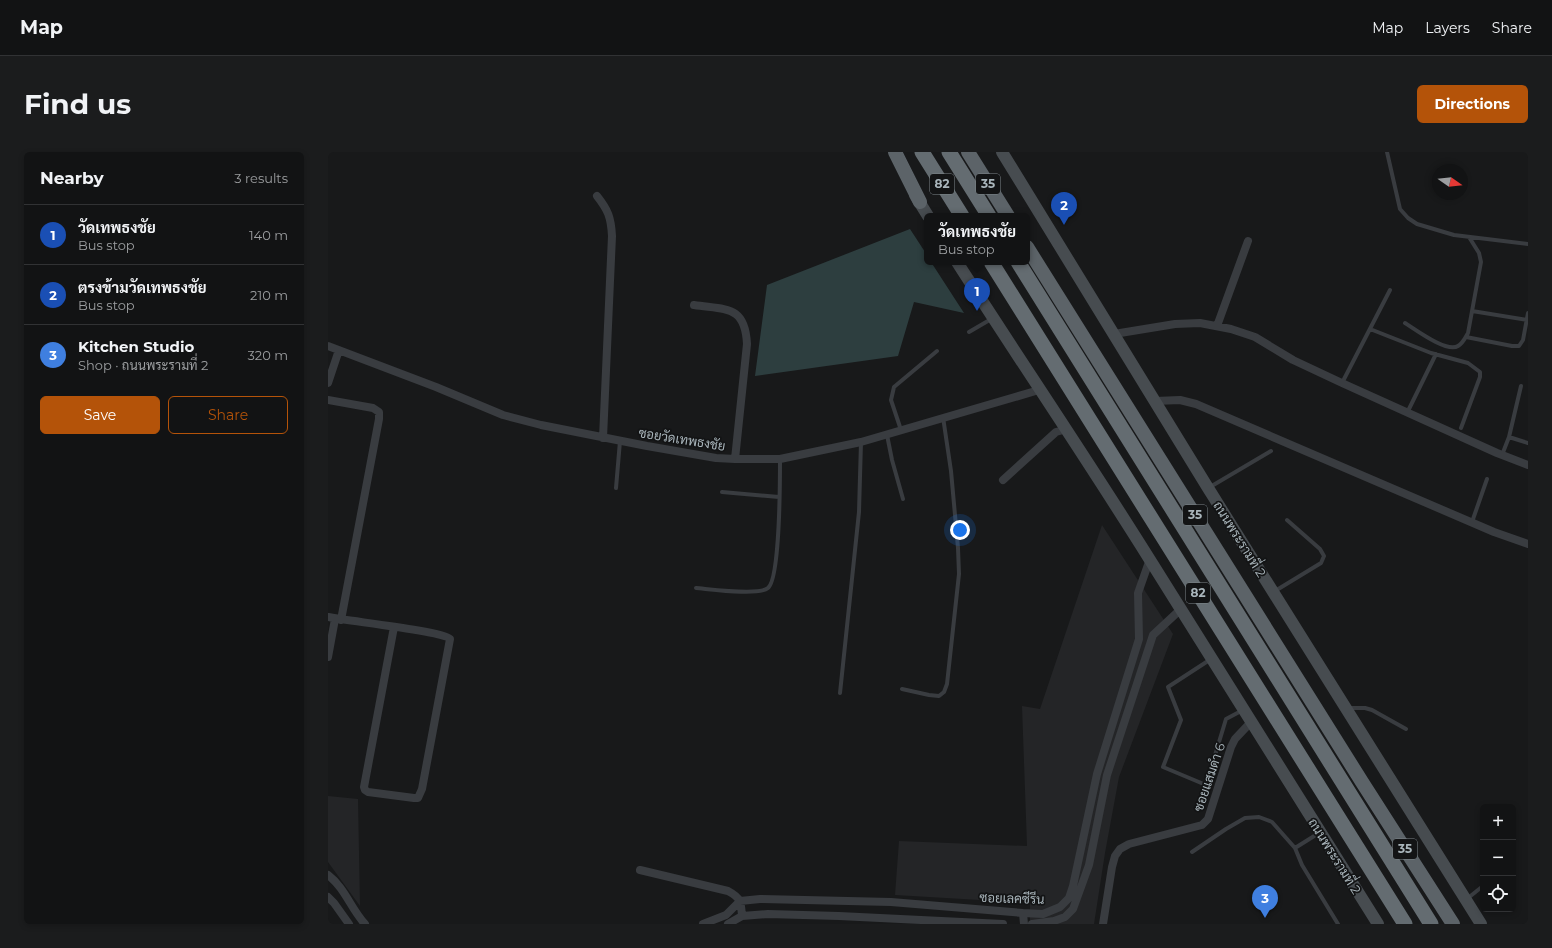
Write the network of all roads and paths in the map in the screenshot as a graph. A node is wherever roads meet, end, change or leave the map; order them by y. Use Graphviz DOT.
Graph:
graph roads {
  1 [pos="888,152"];
  2 [pos="895,152"];
  3 [pos="921,152"];
  4 [pos="926,152"];
  5 [pos="949,152"];
  6 [pos="968,152"];
  7 [pos="1002,152"];
  8 [pos="1387,152"];
  9 [pos="937,170"];
  10 [pos="596,196"];
  11 [pos="920,202"];
  12 [pos="926,213"];
  13 [pos="960,213"];
  14 [pos="964,213"];
  15 [pos="987,213"];
  16 [pos="1006,213"];
  17 [pos="1469,237"];
  18 [pos="1248,241"];
  19 [pos="1528,244"];
  20 [pos="1030,252"];
  21 [pos="959,265"];
  22 [pos="993,265"];
  23 [pos="997,265"];
  24 [pos="1020,265"];
  25 [pos="1390,290"];
  26 [pos="694,305"];
  27 [pos="1472,311"];
  28 [pos="1528,313"];
  29 [pos="993,318"];
  30 [pos="1527,320"];
  31 [pos="1405,323"];
  32 [pos="1217,326"];
  33 [pos="1370,329"];
  34 [pos="969,332"];
  35 [pos="1114,334"];
  36 [pos="1466,337"];
  37 [pos="328,346"];
  38 [pos="340,350"];
  39 [pos="937,351"];
  40 [pos="1436,354"];
  41 [pos="328,382"];
  42 [pos="1342,383"];
  43 [pos="1521,386"];
  44 [pos="1039,390"];
  45 [pos="328,400"];
  46 [pos="1155,401"];
  47 [pos="1407,413"];
  48 [pos="943,417"];
  49 [pos="1461,428"];
  50 [pos="1067,429"];
  51 [pos="901,430"];
  52 [pos="887,435"];
  53 [pos="1509,437"];
  54 [pos="603,438"];
  55 [pos="620,441"];
  56 [pos="861,442"];
  57 [pos="1528,443"];
  58 [pos="1271,451"];
  59 [pos="1502,455"];
  60 [pos="735,459"];
  61 [pos="780,459"];
  62 [pos="1528,465"];
  63 [pos="1486,479"];
  64 [pos="1003,480"];
  65 [pos="616,488"];
  66 [pos="1208,488"];
  67 [pos="722,492"];
  68 [pos="779,497"];
  69 [pos="903,498"];
  70 [pos="1287,520"];
  71 [pos="1472,522"];
  72 [pos="1528,544"];
  73 [pos="1150,560"];
  74 [pos="696,588"];
  75 [pos="1273,592"];
  76 [pos="1180,609"];
  77 [pos="335,619"];
  78 [pos="394,628"];
  79 [pos="328,657"];
  80 [pos="1211,659"];
  81 [pos="902,688"];
  82 [pos="840,693"];
  83 [pos="1346,708"];
  84 [pos="1244,710"];
  85 [pos="1251,722"];
  86 [pos="1406,729"];
  87 [pos="1097,774"];
  88 [pos="1106,775"];
  89 [pos="1319,832"];
  90 [pos="1295,848"];
  91 [pos="1192,852"];
  92 [pos="640,870"];
  93 [pos="328,875"];
  94 [pos="1480,888"];
  95 [pos="328,897"];
  96 [pos="348,900"];
  97 [pos="1466,900"];
  98 [pos="740,901"];
  99 [pos="337,908"];
  100 [pos="1023,913"];
  101 [pos="742,916"];
  102 [pos="356,921"];
  103 [pos="1452,921"];
  104 [pos="349,924"];
  105 [pos="365,924"];
  106 [pos="703,924"];
  107 [pos="728,924"];
  108 [pos="1003,924"];
  109 [pos="1024,924"];
  110 [pos="1032,924"];
  111 [pos="1103,924"];
  112 [pos="1338,924"];
  113 [pos="1378,924"];
  114 [pos="1405,924"];
  115 [pos="1432,924"];
  116 [pos="1481,924"];
  1 -- 11 [label="main road"];
  2 -- 11 [label="highway"];
  3 -- 9 [label="highway"];
  3 -- 13 [label="highway, 82, bridge"];
  4 -- 9 [label="highway"];
  5 -- 15 [label="highway, 82"];
  6 -- 16 [label="highway, 35"];
  7 -- 35 [label="main road, ถนนพระรามที่ 2 / 35"];
  8 -- 17 [label="lane"];
  9 -- 14 [label="highway"];
  10 -- 54 [label="street"];
  11 -- 12 [label="main road"];
  17 -- 19 [label="lane"];
  17 -- 27 [label="lane"];
  18 -- 32 [label="street"];
  20 -- 103 [label="highway, ถนนพระรามที่ 2 / 35"];
  21 -- 29 [label="main road, ถนนพระรามที่ 2"];
  22 -- 114 [label="highway, 82"];
  23 -- 114 [label="highway, ถนนพระรามที่ 2"];
  24 -- 115 [label="highway, 82"];
  25 -- 33 [label="lane"];
  26 -- 60 [label="street"];
  27 -- 30 [label="lane"];
  27 -- 36 [label="lane"];
  28 -- 30 [label="lane"];
  29 -- 34 [label="lane"];
  29 -- 44 [label="main road, ถนนพระรามที่ 2"];
  30 -- 36 [label="lane"];
  31 -- 36 [label="lane"];
  32 -- 35 [label="street"];
  32 -- 42 [label="street"];
  33 -- 40 [label="lane"];
  33 -- 42 [label="lane"];
  35 -- 46 [label="main road, ถนนพระรามที่ 2 / 35"];
  37 -- 38 [label="street, ซอยวัดเทพธงชัย"];
  38 -- 41 [label="street"];
  38 -- 54 [label="street, ซอยวัดเทพธงชัย"];
  39 -- 51 [label="lane"];
  40 -- 47 [label="lane"];
  40 -- 49 [label="lane"];
  42 -- 47 [label="street"];
  43 -- 53 [label="lane"];
  44 -- 48 [label="street, ซอยวัดเทพธงชัย"];
  44 -- 50 [label="main road, ถนนพระรามที่ 2"];
  45 -- 77 [label="street"];
  46 -- 66 [label="main road, ถนนพระรามที่ 2 / 35"];
  46 -- 71 [label="street"];
  47 -- 59 [label="street"];
  48 -- 51 [label="street, ซอยวัดเทพธงชัย"];
  48 -- 81 [label="lane"];
  50 -- 64 [label="street"];
  50 -- 73 [label="main road, ถนนพระรามที่ 2"];
  51 -- 52 [label="street, ซอยวัดเทพธงชัย"];
  52 -- 56 [label="street, ซอยวัดเทพธงชัย"];
  52 -- 69 [label="lane"];
  53 -- 57 [label="lane"];
  53 -- 59 [label="lane"];
  54 -- 55 [label="street, ซอยวัดเทพธงชัย"];
  55 -- 60 [label="street, ซอยวัดเทพธงชัย"];
  55 -- 65 [label="lane"];
  56 -- 61 [label="street, ซอยวัดเทพธงชัย"];
  56 -- 82 [label="lane"];
  58 -- 66 [label="lane"];
  59 -- 62 [label="street"];
  60 -- 61 [label="street, ซอยวัดเทพธงชัย"];
  61 -- 68 [label="lane"];
  63 -- 71 [label="lane"];
  66 -- 75 [label="main road, ถนนพระรามที่ 2 / 35"];
  67 -- 68 [label="lane"];
  68 -- 74 [label="lane"];
  70 -- 75 [label="lane"];
  71 -- 72 [label="street"];
  73 -- 76 [label="main road, ถนนพระรามที่ 2"];
  73 -- 87 [label="street, ซอยเลคซีรีน"];
  75 -- 83 [label="main road, ถนนพระรามที่ 2 / 35"];
  76 -- 80 [label="main road, ถนนพระรามที่ 2"];
  76 -- 88 [label="street, ซอยเลคซีรีน"];
  77 -- 78 [label="street"];
  77 -- 79 [label="street"];
  78 -- 78 [label="street"];
  80 -- 84 [label="main road, ถนนพระรามที่ 2"];
  80 -- 84 [label="lane"];
  83 -- 86 [label="lane"];
  83 -- 97 [label="main road, ถนนพระรามที่ 2 / 35"];
  84 -- 85 [label="main road, ถนนพระรามที่ 2"];
  85 -- 89 [label="main road, ถนนพระรามที่ 2"];
  85 -- 111 [label="street, ซอยแสมดำ 6"];
  87 -- 88 [label="street"];
  87 -- 100 [label="street, ซอยเลคซีรีน"];
  88 -- 110 [label="street, ซอยเลคซีรีน"];
  89 -- 90 [label="lane"];
  89 -- 113 [label="main road, ถนนพระรามที่ 2"];
  90 -- 91 [label="lane"];
  90 -- 112 [label="lane"];
  92 -- 98 [label="street"];
  93 -- 96 [label="street"];
  94 -- 97 [label="lane"];
  95 -- 99 [label="street"];
  96 -- 99 [label="street"];
  96 -- 102 [label="street"];
  97 -- 116 [label="main road, ถนนพระรามที่ 2 / 35"];
  98 -- 100 [label="street, ซอยเลคซีรีน"];
  98 -- 101 [label="street"];
  98 -- 106 [label="street"];
  99 -- 104 [label="street"];
  100 -- 109 [label="street"];
  101 -- 107 [label="street, ซอยเลคซีรีน"];
  101 -- 108 [label="street, ซอยเลคซีรีน"];
  102 -- 105 [label="street"];
}
